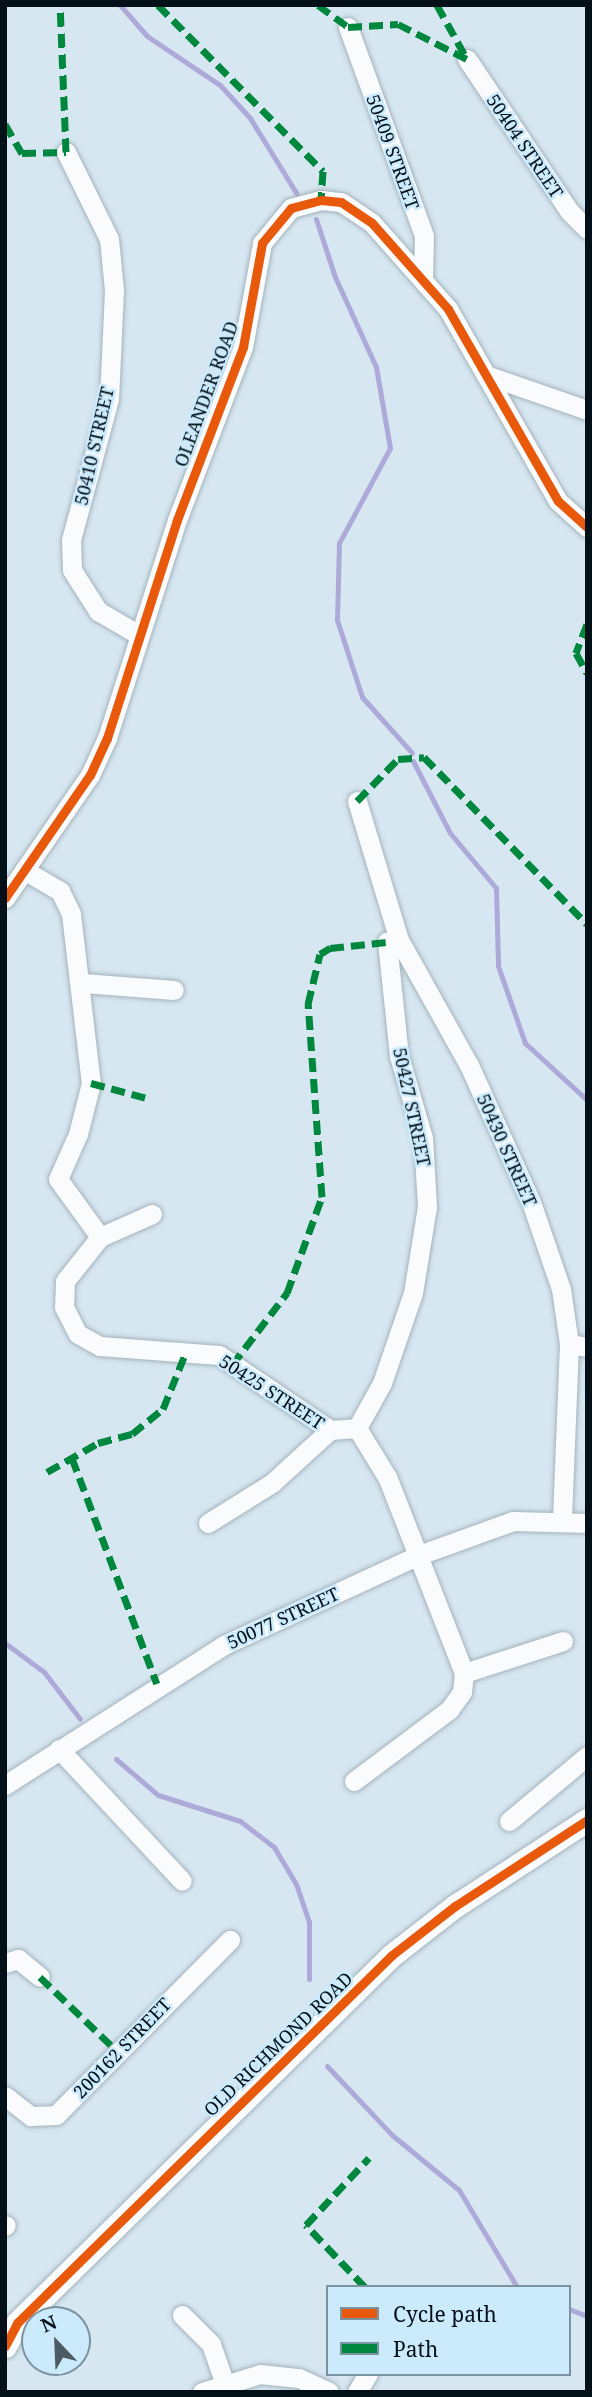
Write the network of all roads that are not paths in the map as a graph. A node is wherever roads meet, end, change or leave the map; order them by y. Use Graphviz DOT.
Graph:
graph roads {
  1 [pos="348,27"];
  2 [pos="467,59"];
  3 [pos="66,152"];
  4 [pos="587,229"];
  5 [pos="423,279"];
  6 [pos="486,375"];
  7 [pos="587,410"];
  8 [pos="587,527"];
  9 [pos="139,635"];
  10 [pos="358,801"];
  11 [pos="24,870"];
  12 [pos="5,898"];
  13 [pos="393,941"];
  14 [pos="83,983"];
  15 [pos="174,990"];
  16 [pos="152,1214"];
  17 [pos="100,1237"];
  18 [pos="578,1346"];
  19 [pos="357,1428"];
  20 [pos="330,1430"];
  21 [pos="562,1519"];
  22 [pos="208,1523"];
  23 [pos="587,1523"];
  24 [pos="419,1555"];
  25 [pos="564,1641"];
  26 [pos="464,1673"];
  27 [pos="59,1749"];
  28 [pos="587,1756"];
  29 [pos="354,1782"];
  30 [pos="5,1786"];
  31 [pos="587,1820"];
  32 [pos="509,1821"];
  33 [pos="182,1881"];
  34 [pos="230,1940"];
  35 [pos="5,1963"];
  36 [pos="40,1977"];
  37 [pos="5,2096"];
  38 [pos="182,2315"];
  39 [pos="11,2324"];
  40 [pos="5,2346"];
  41 [pos="367,2376"];
  42 [pos="225,2381"];
  43 [pos="202,2392"];
  44 [pos="329,2392"];
  45 [pos="357,2392"];
  1 -- 5 [label="street, 50409 STREET"];
  2 -- 4 [label="street, 50404 STREET"];
  3 -- 9 [label="street, 50410 STREET"];
  5 -- 6 [label="street, OLEANDER ROAD"];
  5 -- 9 [label="street, OLEANDER ROAD"];
  6 -- 7 [label="street"];
  6 -- 8 [label="street, OLEANDER ROAD"];
  9 -- 11 [label="street, OLEANDER ROAD"];
  10 -- 13 [label="street, 50430 STREET"];
  11 -- 12 [label="street, OLEANDER ROAD"];
  11 -- 14 [label="street"];
  13 -- 18 [label="street, 50430 STREET"];
  13 -- 19 [label="street, 50427 STREET"];
  14 -- 15 [label="street"];
  14 -- 17 [label="street"];
  16 -- 17 [label="street"];
  17 -- 20 [label="street, 50425 STREET"];
  18 -- 21 [label="street, 50430 STREET"];
  19 -- 20 [label="street, 50425 STREET"];
  19 -- 24 [label="street"];
  20 -- 22 [label="street"];
  21 -- 23 [label="street, 50077 STREET"];
  21 -- 24 [label="street, 50077 STREET"];
  24 -- 26 [label="street"];
  24 -- 27 [label="street, 50077 STREET"];
  25 -- 26 [label="street"];
  26 -- 29 [label="street"];
  27 -- 30 [label="street, 50077 STREET"];
  27 -- 33 [label="street"];
  28 -- 32 [label="street"];
  31 -- 39 [label="street, OLD RICHMOND ROAD"];
  34 -- 37 [label="street, 200162 STREET"];
  35 -- 36 [label="street"];
  38 -- 42 [label="street"];
  39 -- 40 [label="street, OLD RICHMOND ROAD"];
  41 -- 45 [label="street"];
  42 -- 43 [label="street"];
  42 -- 44 [label="street"];
}
